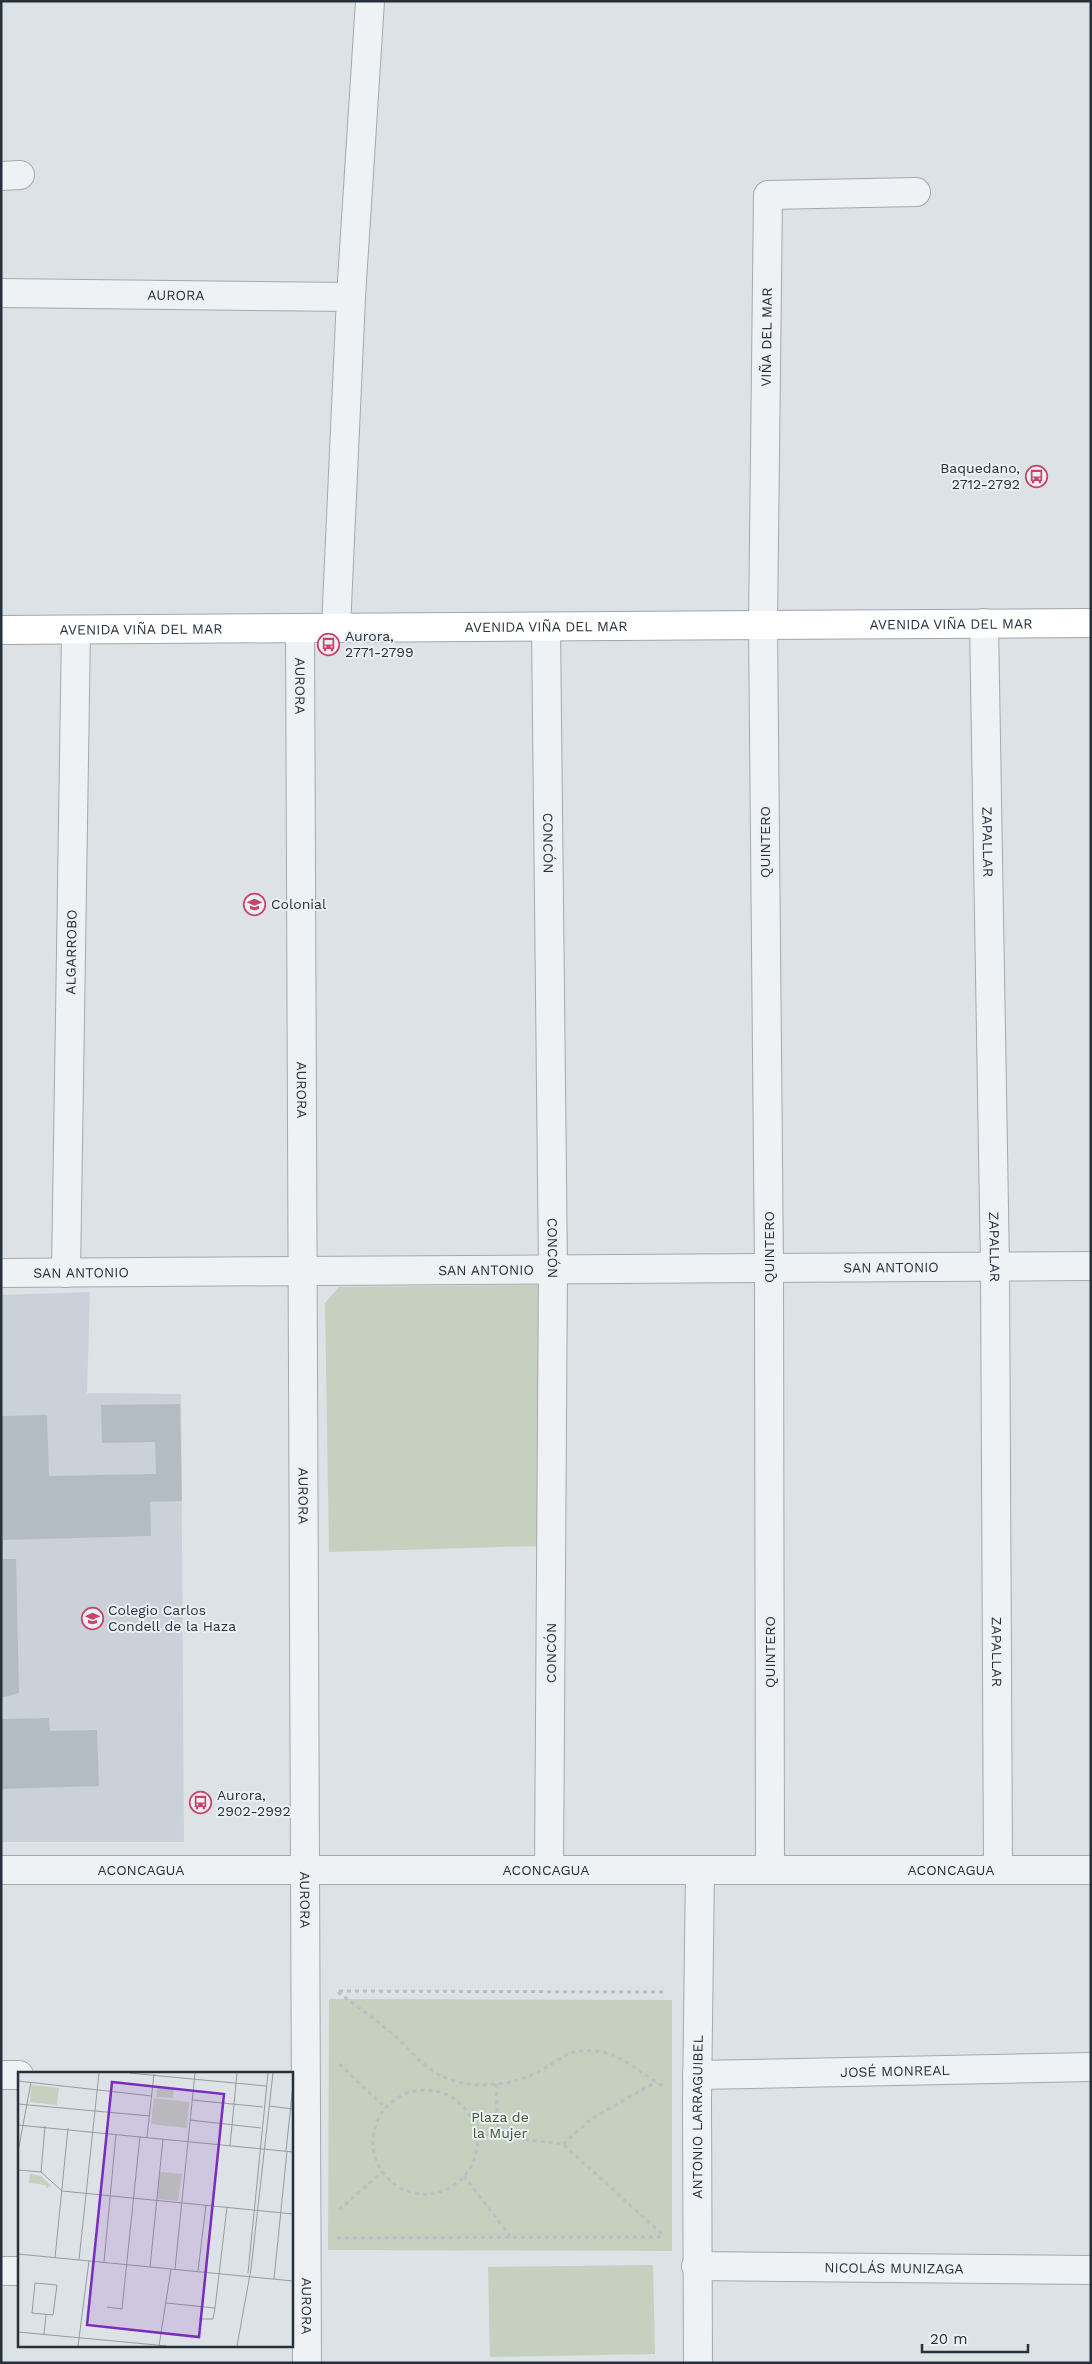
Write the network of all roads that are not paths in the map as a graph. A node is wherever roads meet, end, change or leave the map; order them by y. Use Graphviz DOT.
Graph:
graph roads {
  1 [pos="370,1"];
  2 [pos="916,192"];
  3 [pos="1,293"];
  4 [pos="351,297"];
  5 [pos="984,623"];
  6 [pos="1091,623"];
  7 [pos="763,625"];
  8 [pos="546,627"];
  9 [pos="300,628"];
  10 [pos="336,628"];
  11 [pos="1,630"];
  12 [pos="76,630"];
  13 [pos="995,1266"];
  14 [pos="1091,1266"];
  15 [pos="769,1268"];
  16 [pos="553,1270"];
  17 [pos="303,1271"];
  18 [pos="1,1273"];
  19 [pos="66,1273"];
  20 [pos="305,1869"];
  21 [pos="549,1869"];
  22 [pos="1,1870"];
  23 [pos="700,1870"];
  24 [pos="770,1870"];
  25 [pos="998,1870"];
  26 [pos="1091,1870"];
  27 [pos="1091,2067"];
  28 [pos="299,2073"];
  29 [pos="1,2075"];
  30 [pos="18,2075"];
  31 [pos="697,2088"];
  32 [pos="696,2266"];
  33 [pos="1091,2270"];
  34 [pos="1,2271"];
  35 [pos="18,2271"];
  36 [pos="299,2272"];
  37 [pos="307,2363"];
  38 [pos="698,2363"];
  1 -- 4 [label="street"];
  2 -- 7 [label="street, VIÑA DEL MAR"];
  3 -- 4 [label="street, AURORA"];
  4 -- 10 [label="street"];
  5 -- 6 [label="main road, AVENIDA VIÑA DEL MAR"];
  5 -- 7 [label="main road, AVENIDA VIÑA DEL MAR"];
  5 -- 13 [label="street, ZAPALLAR"];
  7 -- 8 [label="main road, AVENIDA VIÑA DEL MAR"];
  7 -- 15 [label="street, QUINTERO"];
  8 -- 10 [label="main road, AVENIDA VIÑA DEL MAR"];
  8 -- 16 [label="street, CONCÓN"];
  9 -- 10 [label="main road, AVENIDA VIÑA DEL MAR"];
  9 -- 12 [label="main road, AVENIDA VIÑA DEL MAR"];
  9 -- 17 [label="street, AURORA"];
  11 -- 12 [label="main road, AVENIDA VIÑA DEL MAR"];
  12 -- 19 [label="street, ALGARROBO"];
  13 -- 14 [label="street, SAN ANTONIO"];
  13 -- 15 [label="street, SAN ANTONIO"];
  13 -- 25 [label="street, ZAPALLAR"];
  15 -- 16 [label="street, SAN ANTONIO"];
  15 -- 24 [label="street, QUINTERO"];
  16 -- 17 [label="street, SAN ANTONIO"];
  16 -- 21 [label="street, CONCÓN"];
  17 -- 19 [label="street, SAN ANTONIO"];
  17 -- 20 [label="street, AURORA"];
  18 -- 19 [label="street, SAN ANTONIO"];
  20 -- 21 [label="street, ACONCAGUA"];
  20 -- 22 [label="street, ACONCAGUA"];
  20 -- 28 [label="street, AURORA"];
  21 -- 23 [label="street, ACONCAGUA"];
  23 -- 24 [label="street, ACONCAGUA"];
  23 -- 31 [label="street, ANTONIO LARRAGUIBEL"];
  24 -- 25 [label="street, ACONCAGUA"];
  25 -- 26 [label="street, ACONCAGUA"];
  27 -- 31 [label="street, JOSÉ MONREAL"];
  28 -- 36 [label="street, AURORA"];
  29 -- 30 [label="street"];
  31 -- 32 [label="street, ANTONIO LARRAGUIBEL"];
  32 -- 33 [label="street, NICOLÁS MUNIZAGA"];
  32 -- 38 [label="street, ANTONIO LARRAGUIBEL"];
  34 -- 35 [label="street"];
  36 -- 37 [label="street, AURORA"];
}
